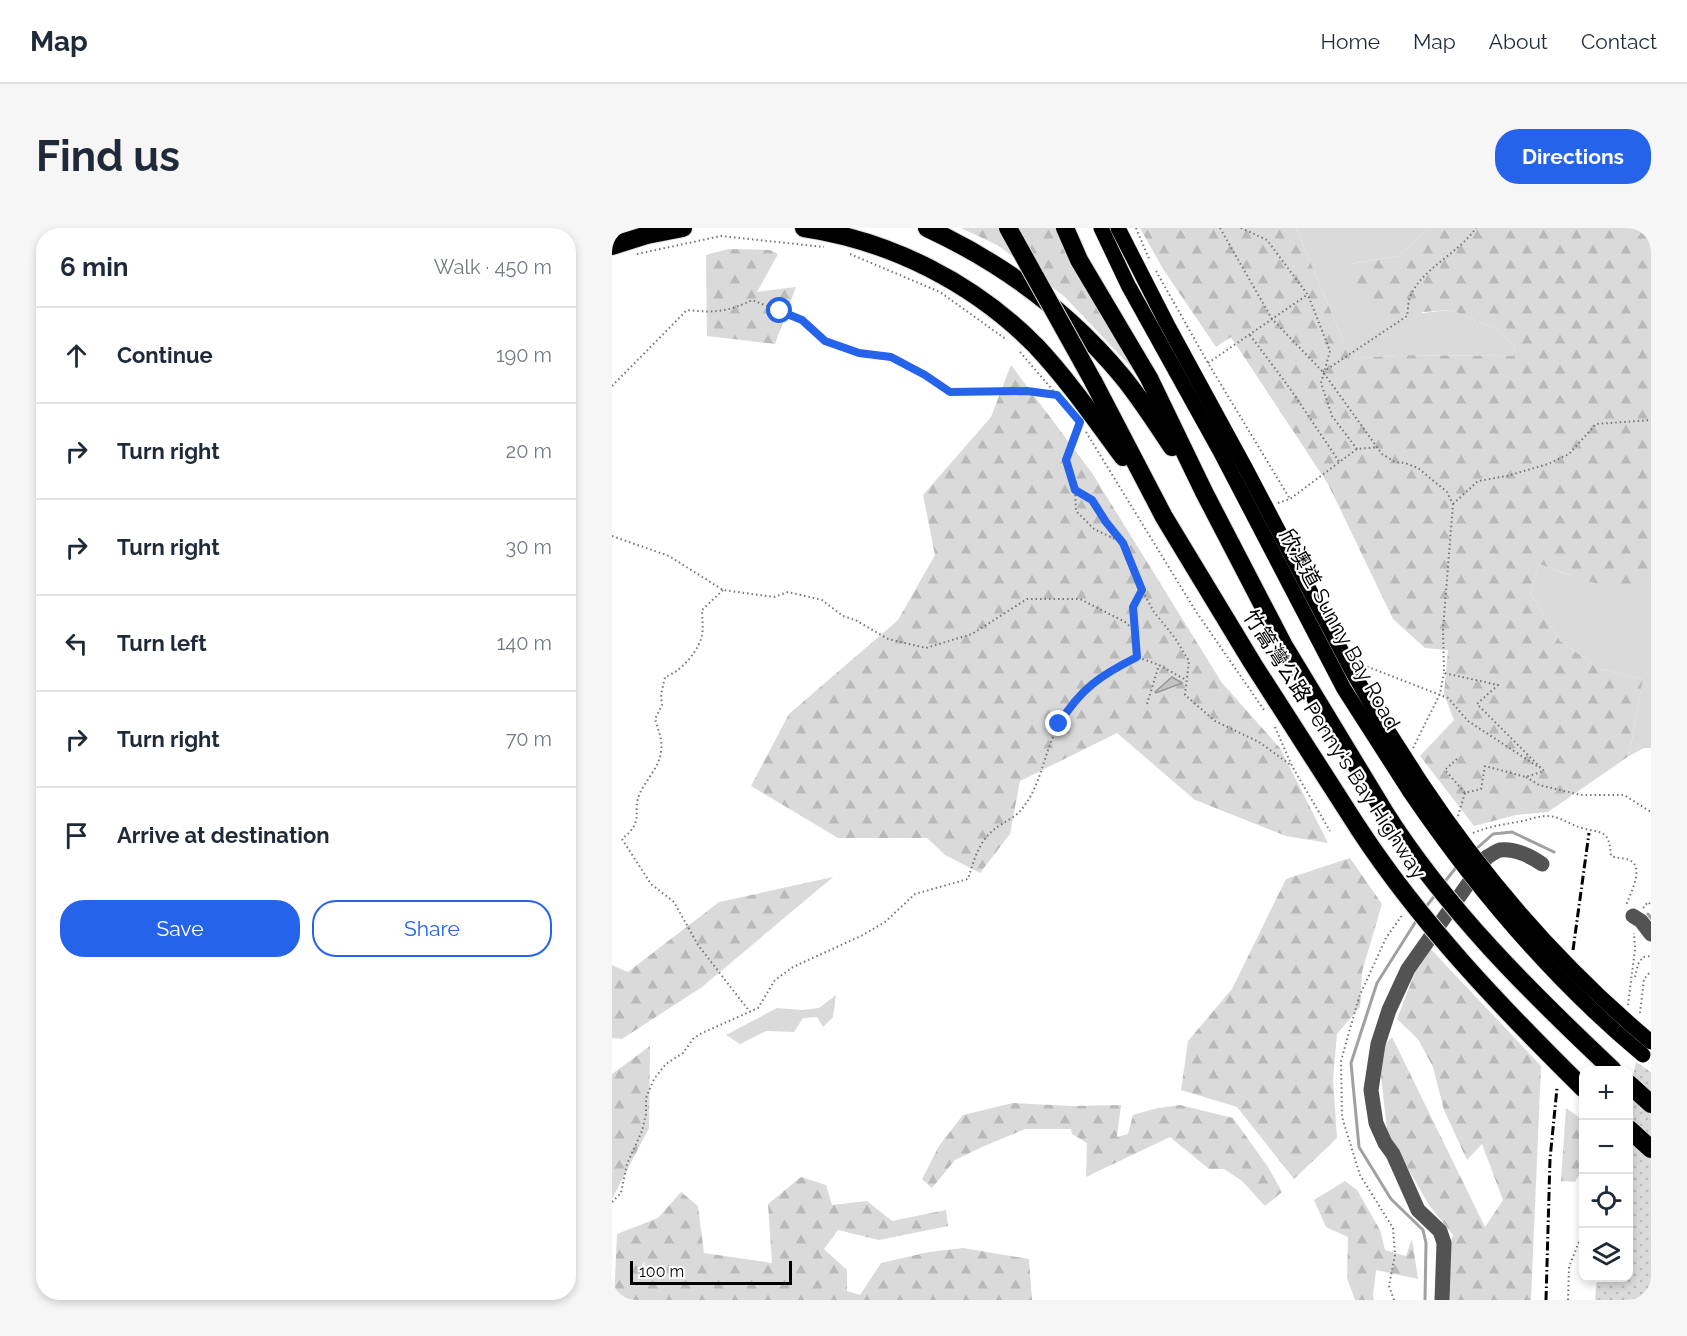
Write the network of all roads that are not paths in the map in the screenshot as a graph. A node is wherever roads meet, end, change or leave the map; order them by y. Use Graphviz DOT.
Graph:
graph roads {
  1 [pos="683,228"];
  2 [pos="804,228"];
  3 [pos="927,228"];
  4 [pos="1008,228"];
  5 [pos="1065,228"];
  6 [pos="1101,228"];
  7 [pos="1118,228"];
  8 [pos="612,246"];
  9 [pos="1203,492"];
  10 [pos="1164,517"];
  11 [pos="1416,788"];
  12 [pos="1542,864"];
  13 [pos="1633,916"];
  14 [pos="1651,934"];
  15 [pos="1651,1042"];
  16 [pos="1647,1058"];
  17 [pos="1607,1066"];
  18 [pos="1579,1084"];
  19 [pos="1633,1088"];
  20 [pos="1651,1104"];
  21 [pos="1633,1133"];
  22 [pos="1651,1149"];
  23 [pos="1442,1300"];
  1 -- 8 [label="highway"];
  2 -- 10 [label="highway"];
  3 -- 9 [label="highway"];
  4 -- 10 [label="highway, bridge"];
  5 -- 9 [label="highway"];
  6 -- 11 [label="main road, 欣澳道 Sunny Bay Road"];
  7 -- 11 [label="main road, 欣澳道 Sunny Bay Road"];
  9 -- 17 [label="highway, 竹篙灣公路 Penny's Bay Highway, bridge"];
  10 -- 18 [label="highway, 竹篙灣公路 Penny's Bay Highway, bridge"];
  11 -- 15 [label="main road, 欣澳道 Sunny Bay Road, bridge"];
  11 -- 16 [label="main road, 欣澳道 Sunny Bay Road, bridge"];
  12 -- 23 [label="lane"];
  13 -- 14 [label="lane"];
  19 -- 20 [label="highway"];
  21 -- 22 [label="highway"];
}
